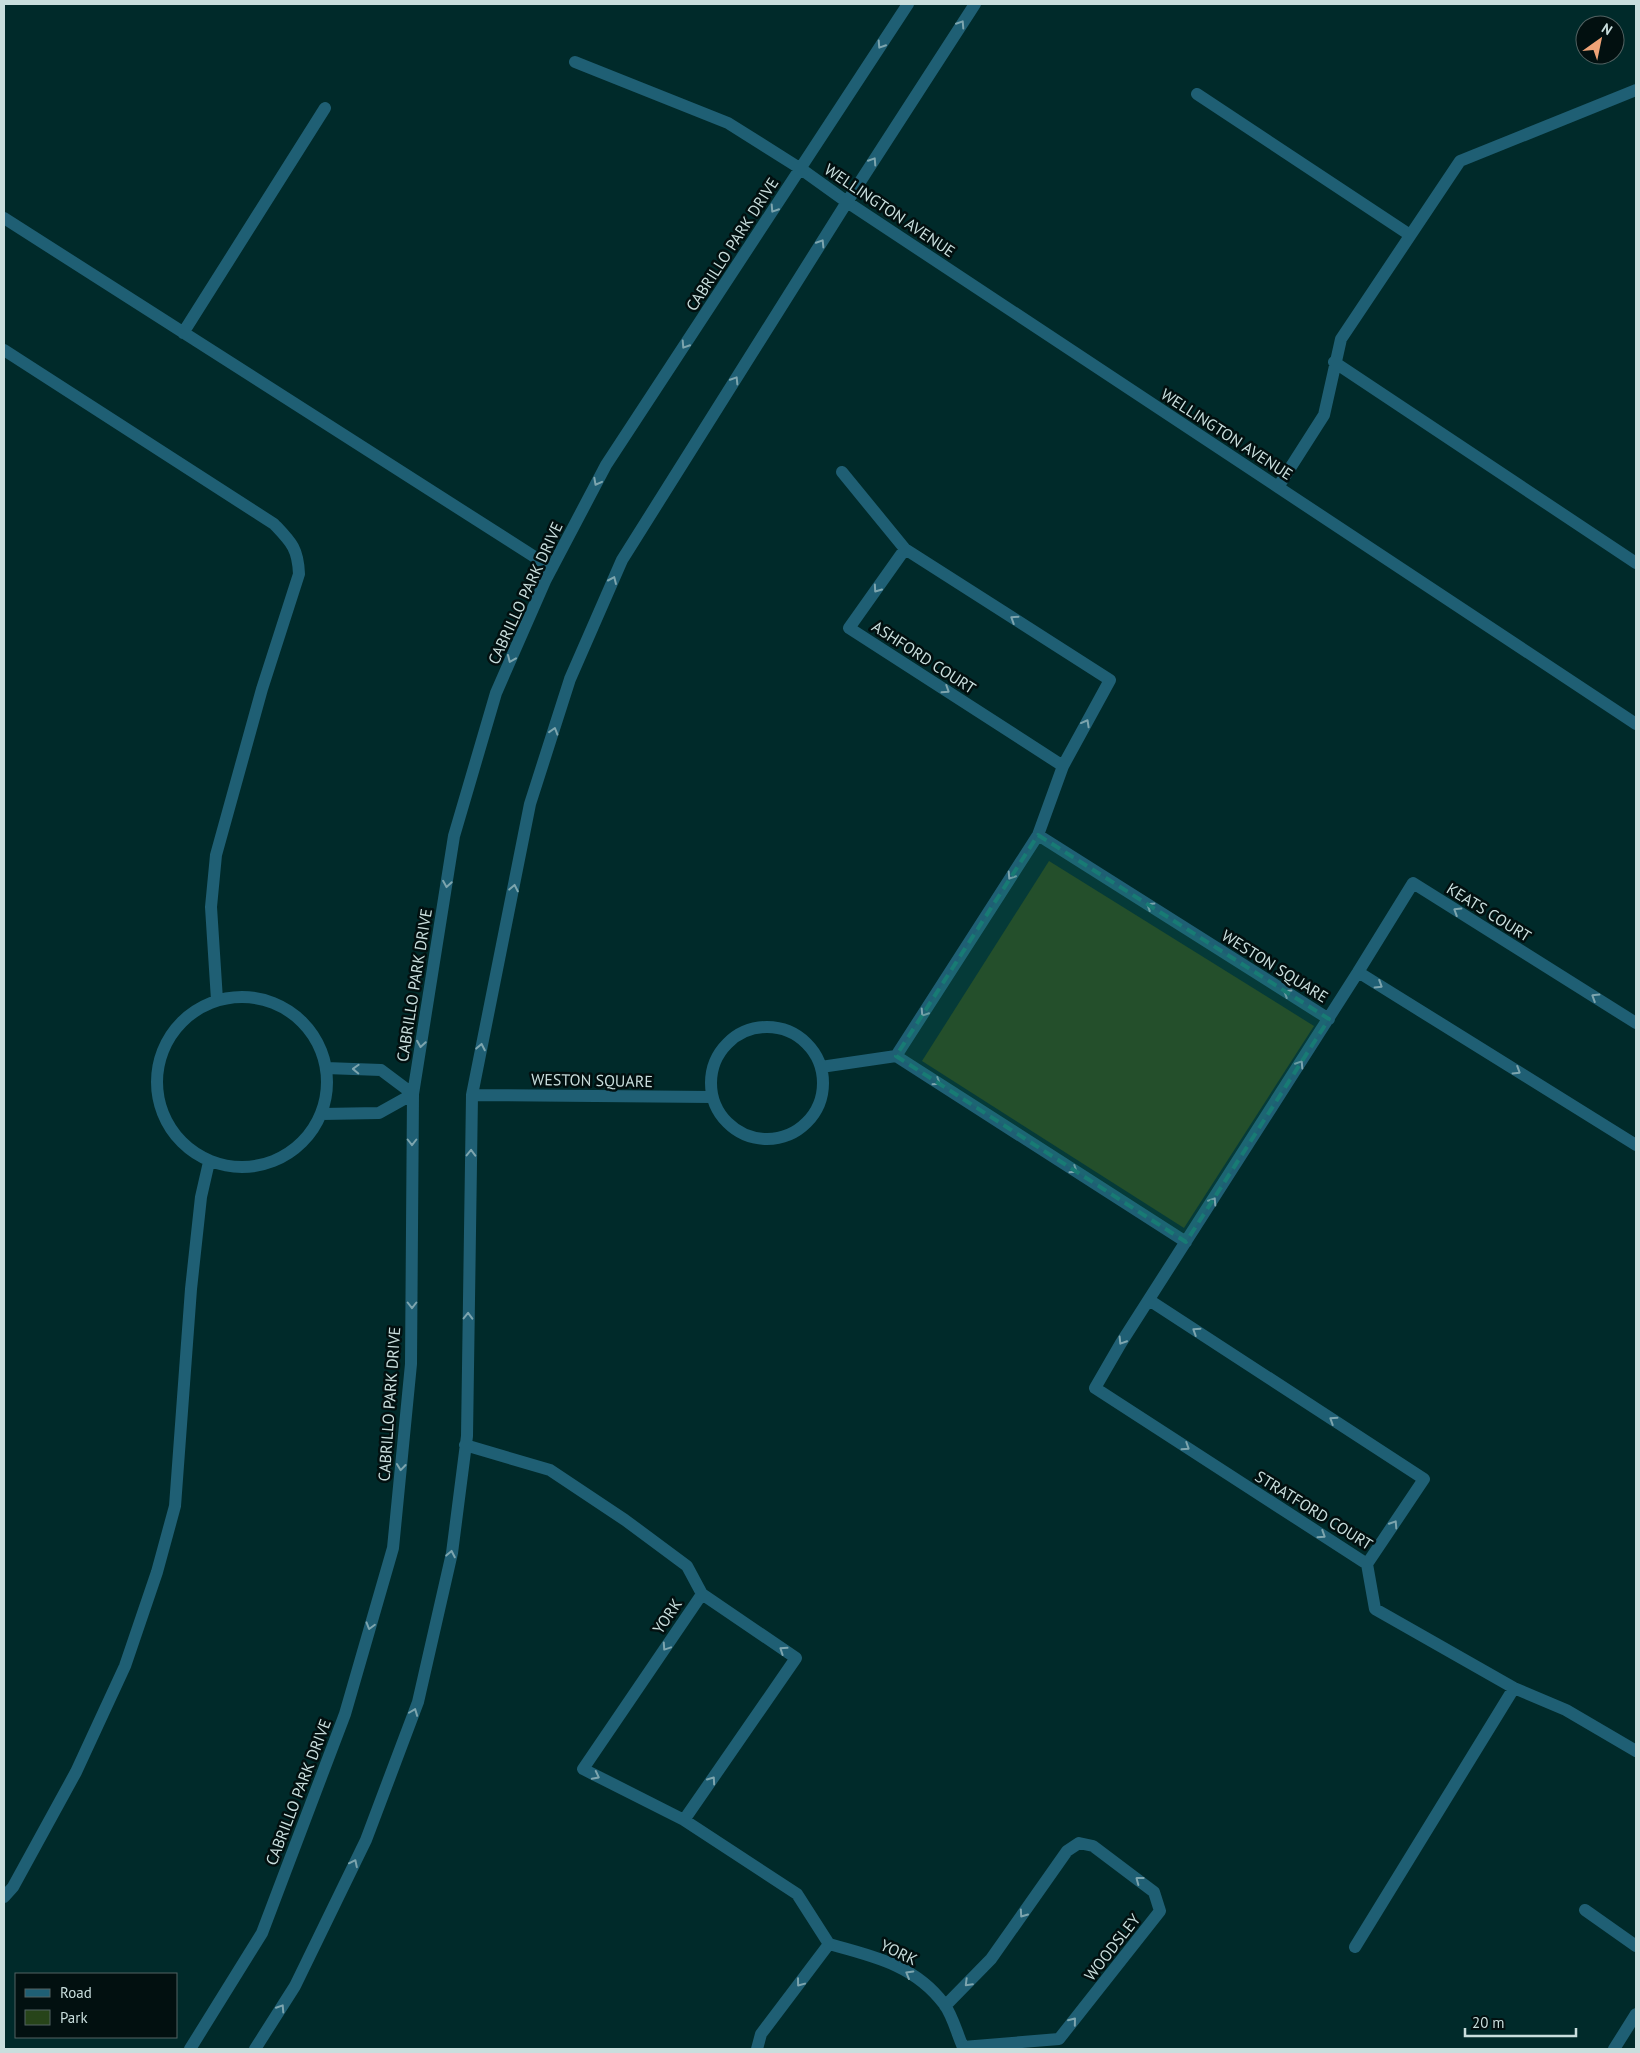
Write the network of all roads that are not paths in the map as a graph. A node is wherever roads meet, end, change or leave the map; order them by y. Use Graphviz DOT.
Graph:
graph roads {
  1 [pos="908,4"];
  2 [pos="975,4"];
  3 [pos="575,62"];
  4 [pos="1636,90"];
  5 [pos="1197,94"];
  6 [pos="325,108"];
  7 [pos="801,169"];
  8 [pos="847,202"];
  9 [pos="4,218"];
  10 [pos="1410,235"];
  11 [pos="183,333"];
  12 [pos="4,350"];
  13 [pos="1334,362"];
  14 [pos="842,472"];
  15 [pos="1278,487"];
  16 [pos="905,549"];
  17 [pos="1636,563"];
  18 [pos="552,568"];
  19 [pos="1636,724"];
  20 [pos="1063,766"];
  21 [pos="1038,835"];
  22 [pos="1358,972"];
  23 [pos="217,1000"];
  24 [pos="1329,1019"];
  25 [pos="1636,1022"];
  26 [pos="896,1056"];
  27 [pos="821,1067"];
  28 [pos="326,1068"];
  29 [pos="413,1094"];
  30 [pos="472,1095"];
  31 [pos="712,1098"];
  32 [pos="322,1114"];
  33 [pos="1636,1145"];
  34 [pos="209,1162"];
  35 [pos="1186,1242"];
  36 [pos="1149,1300"];
  37 [pos="466,1445"];
  38 [pos="1367,1564"];
  39 [pos="702,1594"];
  40 [pos="1514,1688"];
  41 [pos="1636,1751"];
  42 [pos="684,1820"];
  43 [pos="4,1897"];
  44 [pos="1585,1910"];
  45 [pos="829,1944"];
  46 [pos="1636,1946"];
  47 [pos="1354,1947"];
  48 [pos="945,2006"];
  49 [pos="1636,2014"];
  50 [pos="963,2048"];
  51 [pos="190,2049"];
  52 [pos="255,2049"];
  53 [pos="757,2049"];
  54 [pos="1614,2049"];
  1 -- 7 [label="street, CABRILLO PARK DRIVE, one-way"];
  8 -- 2 [label="street, one-way"];
  3 -- 7 [label="street, WELLINGTON AVENUE"];
  4 -- 10 [label="street"];
  5 -- 10 [label="street"];
  6 -- 11 [label="street"];
  7 -- 8 [label="street, WELLINGTON AVENUE"];
  7 -- 18 [label="street, CABRILLO PARK DRIVE, one-way"];
  8 -- 15 [label="street, WELLINGTON AVENUE"];
  30 -- 8 [label="street, one-way"];
  9 -- 11 [label="street"];
  10 -- 13 [label="street"];
  11 -- 18 [label="street"];
  12 -- 23 [label="street"];
  13 -- 15 [label="street"];
  13 -- 17 [label="street"];
  14 -- 16 [label="street"];
  15 -- 19 [label="street, WELLINGTON AVENUE"];
  20 -- 16 [label="street, one-way"];
  16 -- 20 [label="street, ASHFORD COURT, one-way"];
  18 -- 29 [label="street, CABRILLO PARK DRIVE, one-way"];
  20 -- 21 [label="street"];
  24 -- 21 [label="street, WESTON SQUARE, one-way"];
  21 -- 26 [label="street, one-way"];
  22 -- 24 [label="street, KEATS COURT"];
  25 -- 22 [label="street, KEATS COURT, one-way"];
  22 -- 33 [label="street, one-way"];
  23 -- 28 [label="street"];
  23 -- 34 [label="street"];
  35 -- 24 [label="street, WESTON SQUARE, one-way"];
  26 -- 27 [label="street"];
  26 -- 35 [label="street, one-way"];
  27 -- 31 [label="street"];
  27 -- 31 [label="street"];
  29 -- 28 [label="street, one-way"];
  28 -- 32 [label="street"];
  29 -- 32 [label="street"];
  29 -- 51 [label="street, CABRILLO PARK DRIVE, one-way"];
  30 -- 31 [label="street, WESTON SQUARE"];
  37 -- 30 [label="street, one-way"];
  32 -- 34 [label="street"];
  34 -- 43 [label="street"];
  35 -- 36 [label="street, STRATFORD COURT"];
  36 -- 38 [label="street, STRATFORD COURT, one-way"];
  38 -- 36 [label="street, STRATFORD COURT, one-way"];
  37 -- 39 [label="street"];
  52 -- 37 [label="street, one-way"];
  38 -- 40 [label="street"];
  42 -- 39 [label="street, YORK, one-way"];
  39 -- 42 [label="street, YORK, one-way"];
  40 -- 41 [label="street"];
  40 -- 47 [label="street"];
  42 -- 45 [label="street, YORK"];
  44 -- 46 [label="street"];
  48 -- 45 [label="street, YORK, one-way"];
  45 -- 53 [label="street, one-way"];
  48 -- 50 [label="street, YORK"];
  50 -- 48 [label="street, WOODSLEY, one-way"];
  49 -- 54 [label="street"];
}
